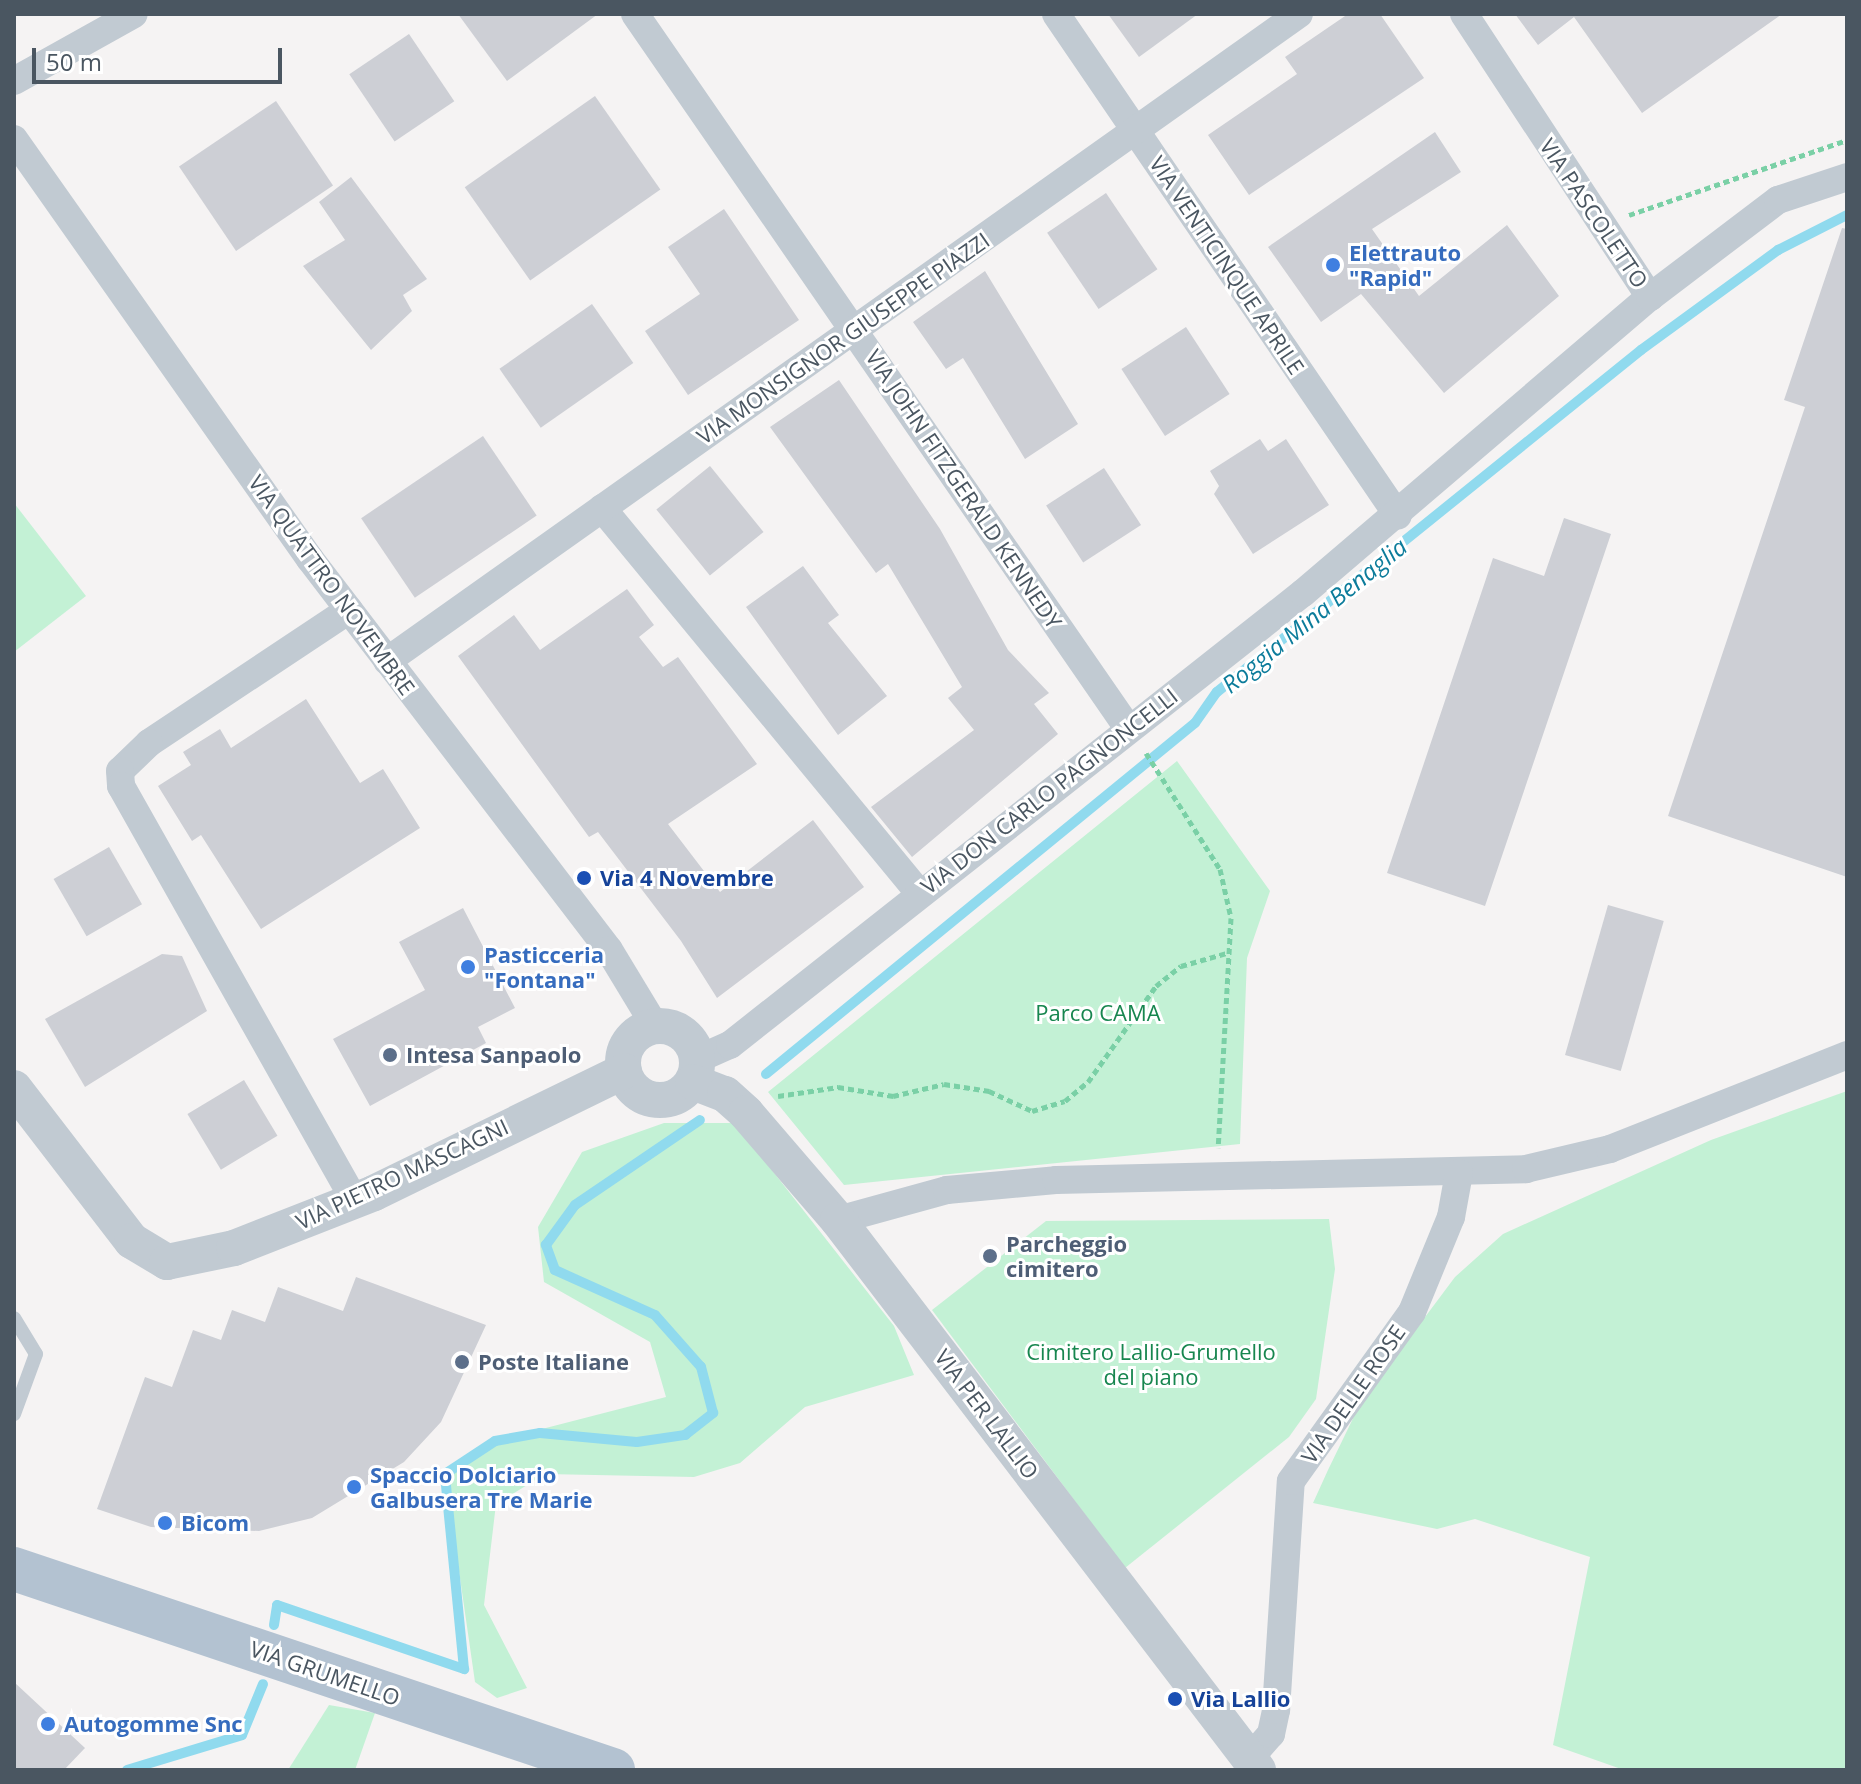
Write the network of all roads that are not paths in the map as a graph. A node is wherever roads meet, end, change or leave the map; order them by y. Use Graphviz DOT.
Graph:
graph roads {
  1 [pos="134,14"];
  2 [pos="635,14"];
  3 [pos="1056,14"];
  4 [pos="1299,14"];
  5 [pos="1464,14"];
  6 [pos="14,81"];
  7 [pos="1135,130"];
  8 [pos="14,139"];
  9 [pos="1847,177"];
  10 [pos="1650,297"];
  11 [pos="857,331"];
  12 [pos="602,508"];
  13 [pos="1398,516"];
  14 [pos="349,610"];
  15 [pos="387,661"];
  16 [pos="1135,738"];
  17 [pos="920,894"];
  18 [pos="655,1026"];
  19 [pos="1847,1055"];
  20 [pos="695,1070"];
  21 [pos="624,1071"];
  22 [pos="14,1088"];
  23 [pos="1459,1173"];
  24 [pos="355,1201"];
  25 [pos="838,1220"];
  26 [pos="14,1318"];
  27 [pos="14,1414"];
  28 [pos="25,1573"];
  29 [pos="1254,1764"];
  30 [pos="613,1770"];
  1 -- 6 [label="street"];
  2 -- 11 [label="street, VIA JOHN FITZGERALD KENNEDY"];
  3 -- 7 [label="street, VIA VENTICINQUE APRILE"];
  4 -- 7 [label="street, VIA MONSIGNOR GIUSEPPE PIAZZI"];
  5 -- 10 [label="street, VIA PASCOLETTO"];
  7 -- 11 [label="street, VIA MONSIGNOR GIUSEPPE PIAZZI"];
  7 -- 13 [label="street, VIA VENTICINQUE APRILE"];
  8 -- 14 [label="street, VIA QUATTRO NOVEMBRE"];
  9 -- 10 [label="street, VIA PASCOLETTO"];
  10 -- 13 [label="street, VIA DON CARLO PAGNONCELLI"];
  11 -- 12 [label="street, VIA MONSIGNOR GIUSEPPE PIAZZI"];
  11 -- 16 [label="street, VIA JOHN FITZGERALD KENNEDY"];
  12 -- 15 [label="street, VIA MONSIGNOR GIUSEPPE PIAZZI"];
  12 -- 17 [label="street"];
  13 -- 16 [label="street, VIA DON CARLO PAGNONCELLI"];
  14 -- 15 [label="street, VIA QUATTRO NOVEMBRE"];
  14 -- 24 [label="street"];
  15 -- 18 [label="street, VIA QUATTRO NOVEMBRE"];
  16 -- 17 [label="street, VIA DON CARLO PAGNONCELLI"];
  17 -- 20 [label="street, VIA DON CARLO PAGNONCELLI"];
  18 -- 20 [label="street"];
  18 -- 21 [label="street"];
  19 -- 23 [label="street"];
  20 -- 21 [label="street"];
  20 -- 25 [label="street, VIA PER LALLIO"];
  21 -- 24 [label="street, VIA PIETRO MASCAGNI"];
  22 -- 24 [label="street, VIA PIETRO MASCAGNI"];
  23 -- 25 [label="street"];
  23 -- 29 [label="street, VIA DELLE ROSE"];
  25 -- 29 [label="street, VIA PER LALLIO"];
  26 -- 27 [label="lane"];
  28 -- 30 [label="main road, VIA GRUMELLO"];
}
